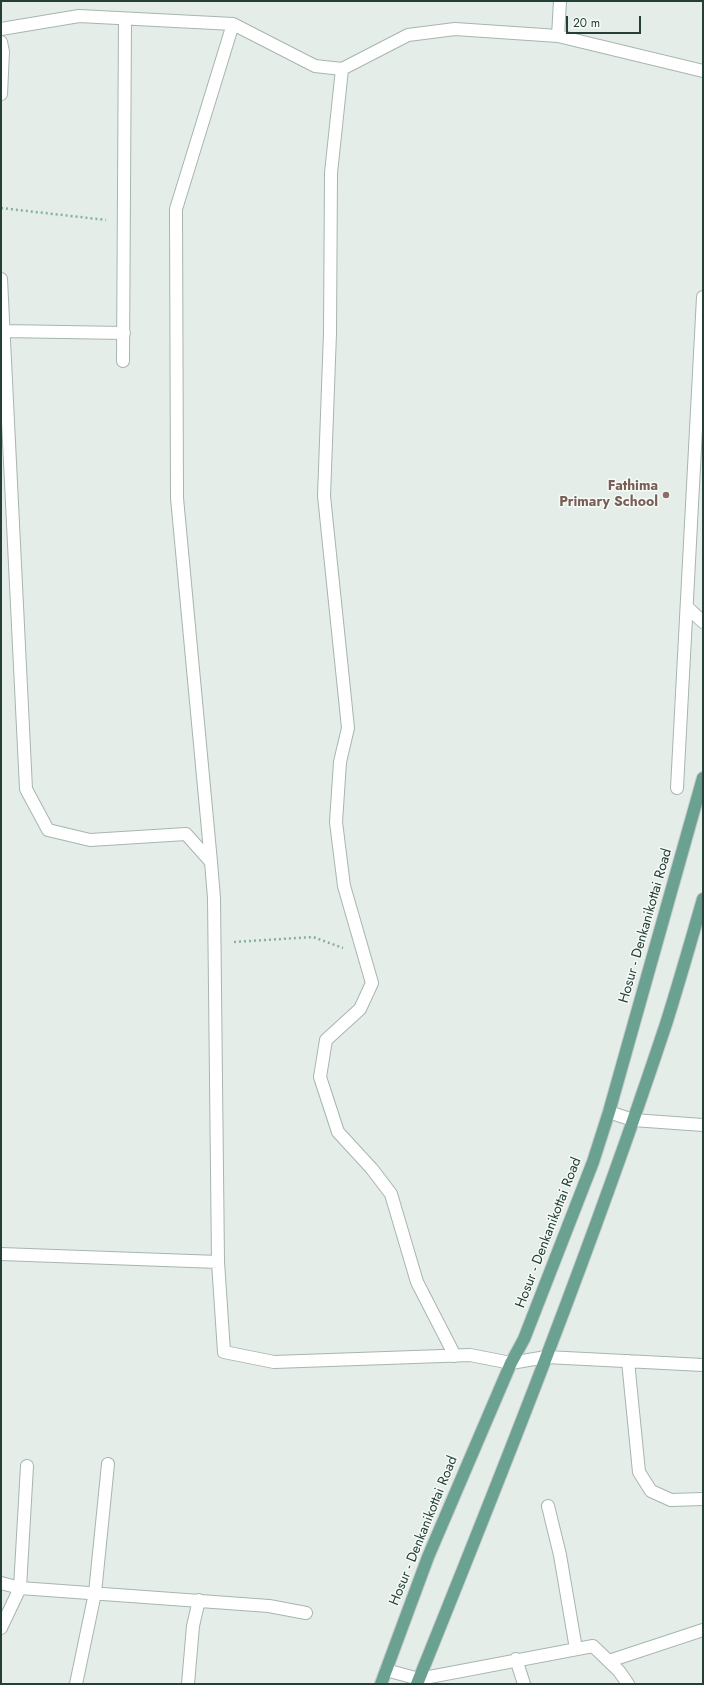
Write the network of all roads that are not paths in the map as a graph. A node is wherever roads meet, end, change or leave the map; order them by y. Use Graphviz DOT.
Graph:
graph roads {
  1 [pos="560,1"];
  2 [pos="125,19"];
  3 [pos="233,24"];
  4 [pos="1,29"];
  5 [pos="558,36"];
  6 [pos="1,42"];
  7 [pos="342,69"];
  8 [pos="703,71"];
  9 [pos="1,94"];
  10 [pos="1,279"];
  11 [pos="703,297"];
  12 [pos="3,331"];
  13 [pos="124,333"];
  14 [pos="123,361"];
  15 [pos="687,608"];
  16 [pos="703,622"];
  17 [pos="703,778"];
  18 [pos="677,788"];
  19 [pos="211,862"];
  20 [pos="703,899"];
  21 [pos="609,1112"];
  22 [pos="633,1120"];
  23 [pos="703,1125"];
  24 [pos="1,1254"];
  25 [pos="218,1262"];
  26 [pos="455,1356"];
  27 [pos="546,1357"];
  28 [pos="628,1361"];
  29 [pos="511,1363"];
  30 [pos="703,1365"];
  31 [pos="108,1464"];
  32 [pos="27,1466"];
  33 [pos="703,1499"];
  34 [pos="548,1506"];
  35 [pos="1,1583"];
  36 [pos="20,1588"];
  37 [pos="95,1593"];
  38 [pos="199,1600"];
  39 [pos="306,1613"];
  40 [pos="1,1628"];
  41 [pos="703,1630"];
  42 [pos="576,1649"];
  43 [pos="516,1659"];
  44 [pos="609,1661"];
  45 [pos="386,1670"];
  46 [pos="418,1682"];
  47 [pos="76,1684"];
  48 [pos="188,1684"];
  49 [pos="381,1684"];
  50 [pos="524,1684"];
  51 [pos="628,1684"];
  1 -- 5 [label="street"];
  2 -- 3 [label="street"];
  2 -- 4 [label="street"];
  2 -- 13 [label="street"];
  3 -- 7 [label="street"];
  3 -- 19 [label="street"];
  5 -- 7 [label="street"];
  5 -- 8 [label="street"];
  6 -- 9 [label="street"];
  7 -- 26 [label="street"];
  10 -- 12 [label="street"];
  11 -- 15 [label="street"];
  12 -- 13 [label="street"];
  12 -- 19 [label="street"];
  13 -- 14 [label="street"];
  15 -- 16 [label="street"];
  15 -- 18 [label="street"];
  17 -- 21 [label="main road, Hosur - Denkanikottai Road"];
  19 -- 25 [label="street"];
  20 -- 22 [label="main road"];
  21 -- 22 [label="street"];
  21 -- 29 [label="main road, Hosur - Denkanikottai Road"];
  22 -- 23 [label="street"];
  22 -- 27 [label="main road"];
  24 -- 25 [label="street"];
  25 -- 26 [label="street"];
  26 -- 29 [label="street"];
  27 -- 28 [label="street"];
  27 -- 29 [label="street"];
  27 -- 46 [label="main road"];
  28 -- 30 [label="street"];
  28 -- 33 [label="street"];
  29 -- 45 [label="main road, Hosur - Denkanikottai Road"];
  31 -- 37 [label="street"];
  32 -- 36 [label="street"];
  34 -- 42 [label="street"];
  35 -- 36 [label="street"];
  36 -- 37 [label="street"];
  36 -- 40 [label="street"];
  37 -- 38 [label="street"];
  37 -- 47 [label="street"];
  38 -- 39 [label="street"];
  38 -- 48 [label="street"];
  41 -- 44 [label="street"];
  42 -- 43 [label="street"];
  42 -- 44 [label="street"];
  43 -- 46 [label="street"];
  43 -- 50 [label="street"];
  44 -- 51 [label="street"];
  45 -- 46 [label="street"];
  45 -- 49 [label="main road, Hosur - Denkanikottai Road"];
}
